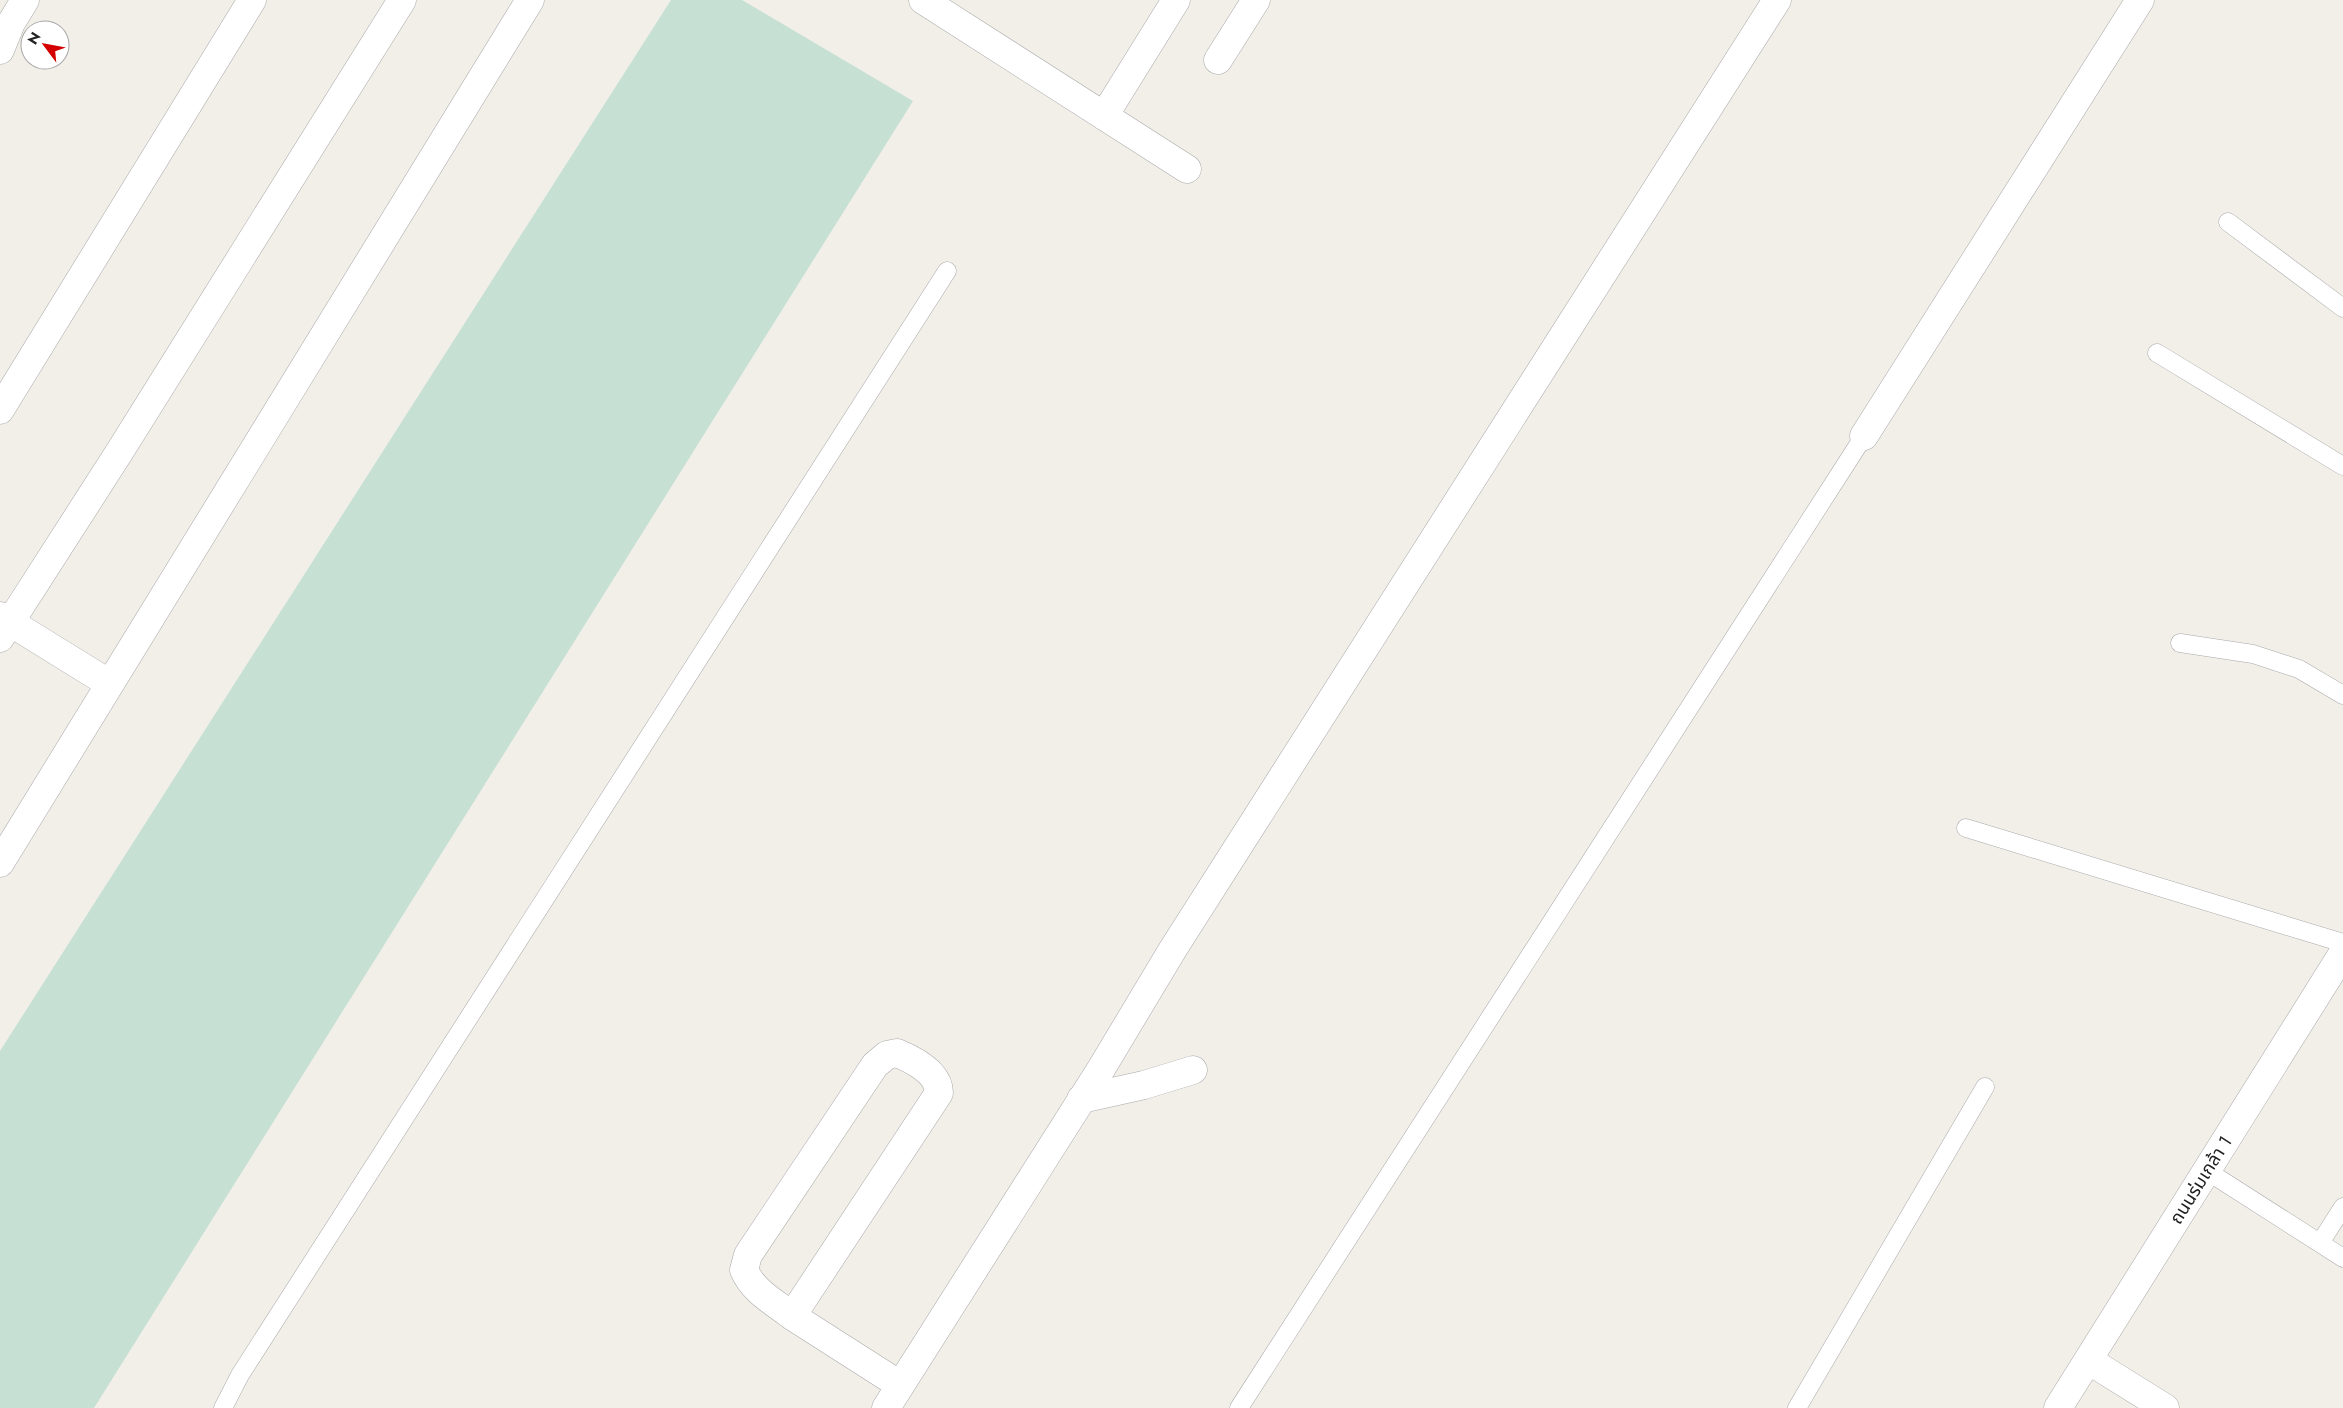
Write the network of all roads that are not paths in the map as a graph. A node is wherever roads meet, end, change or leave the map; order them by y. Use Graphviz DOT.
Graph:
graph roads {
  1 [pos="26,0"];
  2 [pos="252,0"];
  3 [pos="402,0"];
  4 [pos="530,0"];
  5 [pos="923,0"];
  6 [pos="1176,0"];
  7 [pos="1256,0"];
  8 [pos="1776,0"];
  9 [pos="2140,0"];
  10 [pos="0,50"];
  11 [pos="1218,60"];
  12 [pos="1104,116"];
  13 [pos="1187,169"];
  14 [pos="2228,222"];
  15 [pos="947,271"];
  16 [pos="2343,308"];
  17 [pos="2156,353"];
  18 [pos="0,410"];
  19 [pos="1864,436"];
  20 [pos="2343,466"];
  21 [pos="3,626"];
  22 [pos="2180,643"];
  23 [pos="110,684"];
  24 [pos="2343,695"];
  25 [pos="1966,828"];
  26 [pos="0,863"];
  27 [pos="2343,943"];
  28 [pos="2343,953"];
  29 [pos="1193,1070"];
  30 [pos="1985,1087"];
  31 [pos="1082,1098"];
  32 [pos="2207,1171"];
  33 [pos="2343,1207"];
  34 [pos="2320,1244"];
  35 [pos="2343,1258"];
  36 [pos="792,1316"];
  37 [pos="2088,1360"];
  38 [pos="900,1385"];
  39 [pos="223,1408"];
  40 [pos="886,1408"];
  41 [pos="1238,1408"];
  42 [pos="1797,1408"];
  43 [pos="2058,1408"];
  44 [pos="2165,1408"];
  1 -- 10 [label="street"];
  2 -- 18 [label="street"];
  3 -- 21 [label="street"];
  4 -- 23 [label="street"];
  5 -- 12 [label="street"];
  6 -- 12 [label="street"];
  7 -- 11 [label="street"];
  8 -- 31 [label="street"];
  9 -- 19 [label="street"];
  12 -- 13 [label="street"];
  14 -- 16 [label="lane"];
  15 -- 39 [label="lane"];
  17 -- 20 [label="lane"];
  19 -- 41 [label="lane"];
  21 -- 23 [label="street"];
  22 -- 24 [label="lane"];
  23 -- 26 [label="street"];
  25 -- 27 [label="lane"];
  28 -- 32 [label="street, ถนนร่มเกล้า 1"];
  29 -- 31 [label="street"];
  30 -- 42 [label="lane"];
  31 -- 38 [label="street"];
  32 -- 34 [label="lane"];
  32 -- 37 [label="street, ถนนร่มเกล้า 1"];
  33 -- 34 [label="lane"];
  34 -- 35 [label="lane"];
  36 -- 36 [label="street"];
  36 -- 38 [label="street"];
  37 -- 43 [label="street, ถนนร่มเกล้า 1"];
  37 -- 44 [label="street"];
  38 -- 40 [label="street"];
}
